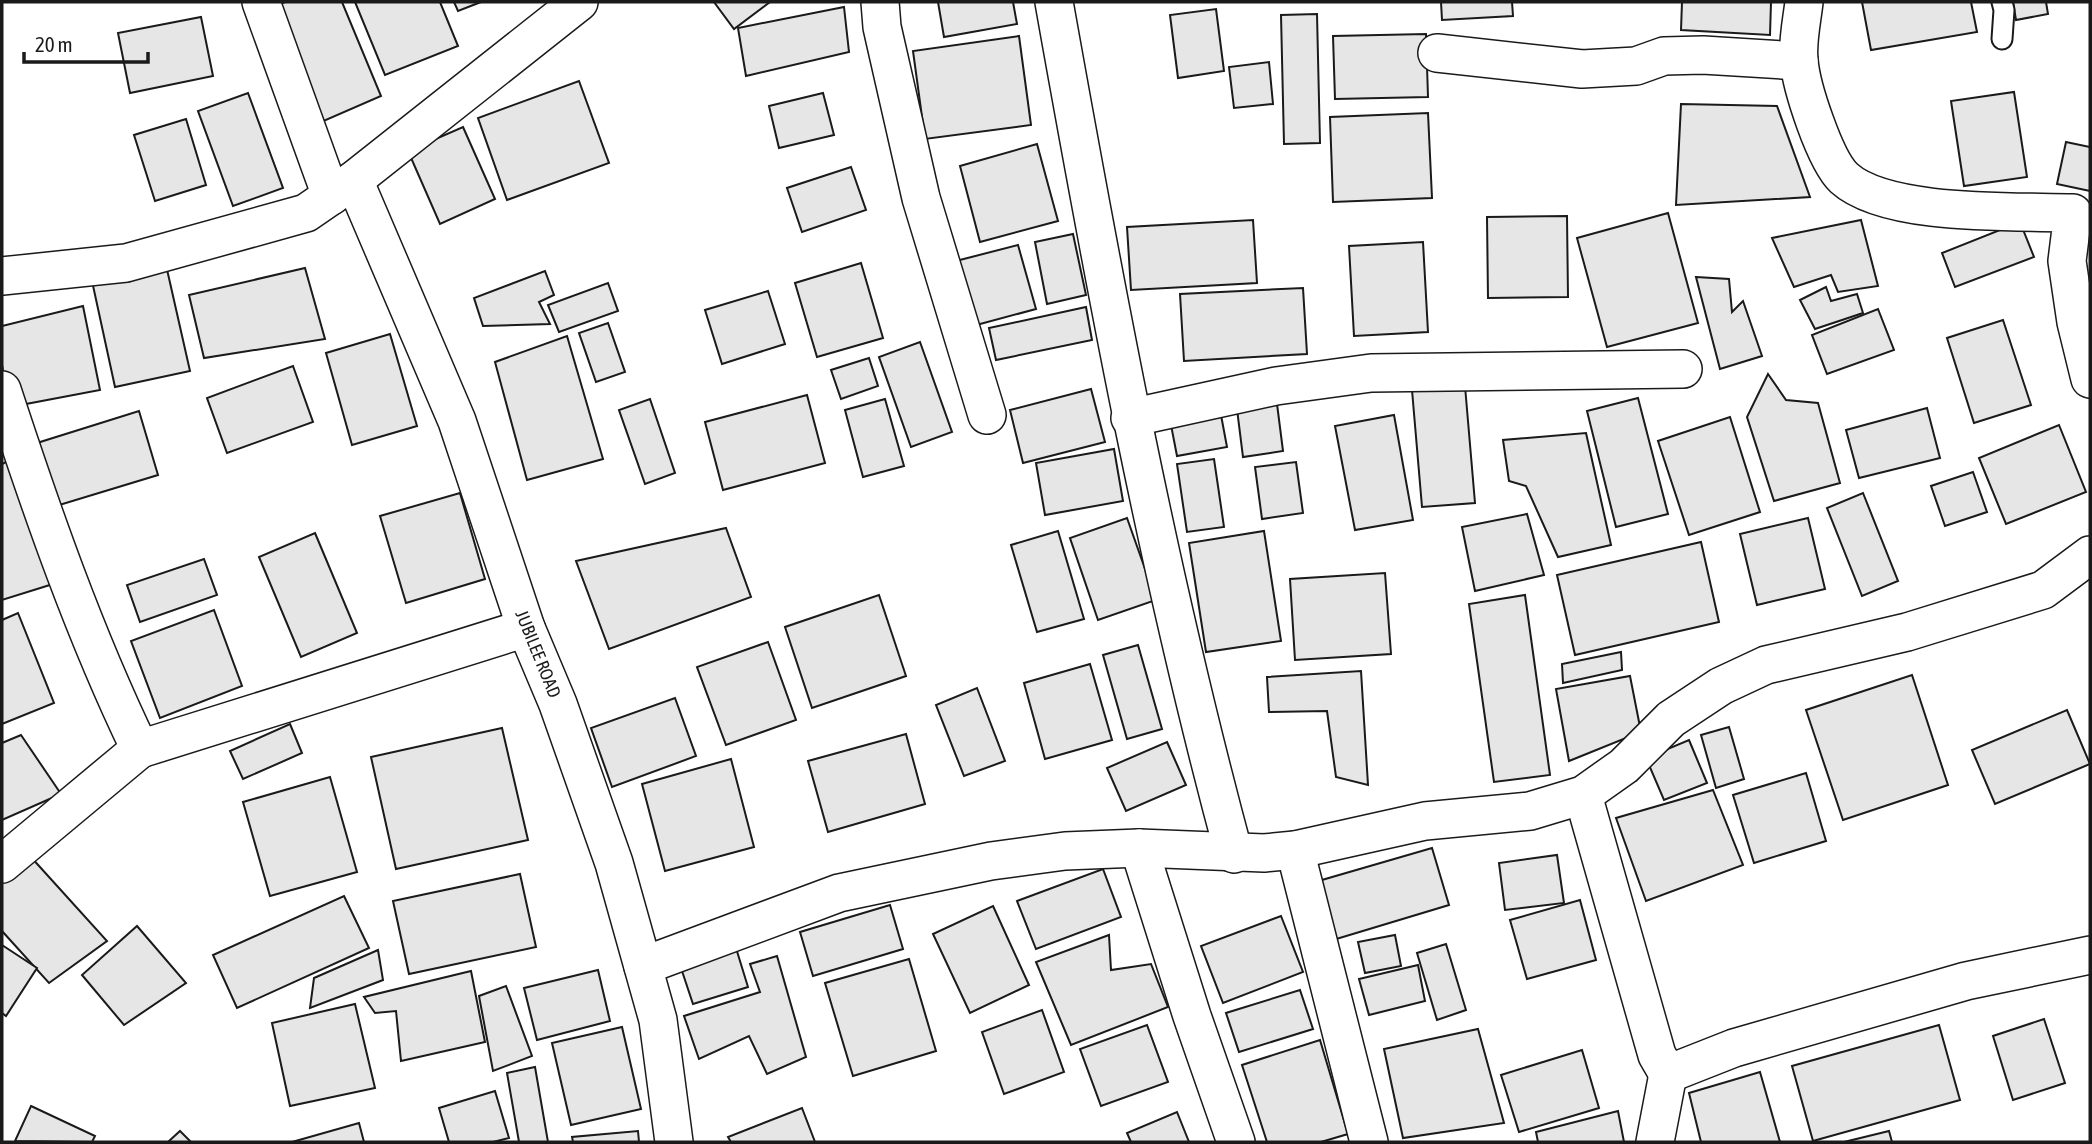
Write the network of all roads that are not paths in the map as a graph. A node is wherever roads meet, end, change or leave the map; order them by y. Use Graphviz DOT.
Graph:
graph roads {
  1 [pos="261,2"];
  2 [pos="579,2"];
  3 [pos="880,2"];
  4 [pos="1054,2"];
  5 [pos="1804,2"];
  6 [pos="2001,2"];
  7 [pos="2002,39"];
  8 [pos="1437,53"];
  9 [pos="1799,61"];
  10 [pos="343,188"];
  11 [pos="2082,215"];
  12 [pos="2,276"];
  13 [pos="1683,369"];
  14 [pos="2090,379"];
  15 [pos="2,390"];
  16 [pos="987,415"];
  17 [pos="1130,418"];
  18 [pos="2090,555"];
  19 [pos="526,628"];
  20 [pos="140,749"];
  21 [pos="1583,795"];
  22 [pos="1139,848"];
  23 [pos="1295,850"];
  24 [pos="1234,854"];
  25 [pos="2,864"];
  26 [pos="2090,955"];
  27 [pos="643,966"];
  28 [pos="1668,1074"];
  29 [pos="674,1142"];
  30 [pos="1236,1142"];
  31 [pos="1369,1142"];
  32 [pos="1654,1142"];
  1 -- 10 [label="street, JUBILEE ROAD"];
  2 -- 10 [label="street"];
  3 -- 16 [label="street"];
  4 -- 17 [label="street"];
  5 -- 9 [label="street"];
  6 -- 7 [label="lane"];
  8 -- 9 [label="street"];
  9 -- 11 [label="street"];
  10 -- 12 [label="street"];
  10 -- 19 [label="street, JUBILEE ROAD"];
  11 -- 14 [label="street"];
  13 -- 17 [label="street"];
  15 -- 20 [label="street"];
  17 -- 24 [label="street"];
  18 -- 21 [label="street"];
  19 -- 20 [label="street"];
  19 -- 27 [label="street, JUBILEE ROAD"];
  20 -- 25 [label="street"];
  21 -- 23 [label="street"];
  21 -- 28 [label="street"];
  22 -- 24 [label="street"];
  22 -- 27 [label="street"];
  22 -- 30 [label="street"];
  23 -- 24 [label="street"];
  23 -- 31 [label="street"];
  26 -- 28 [label="street"];
  27 -- 29 [label="street, JUBILEE ROAD"];
  28 -- 32 [label="street"];
}
